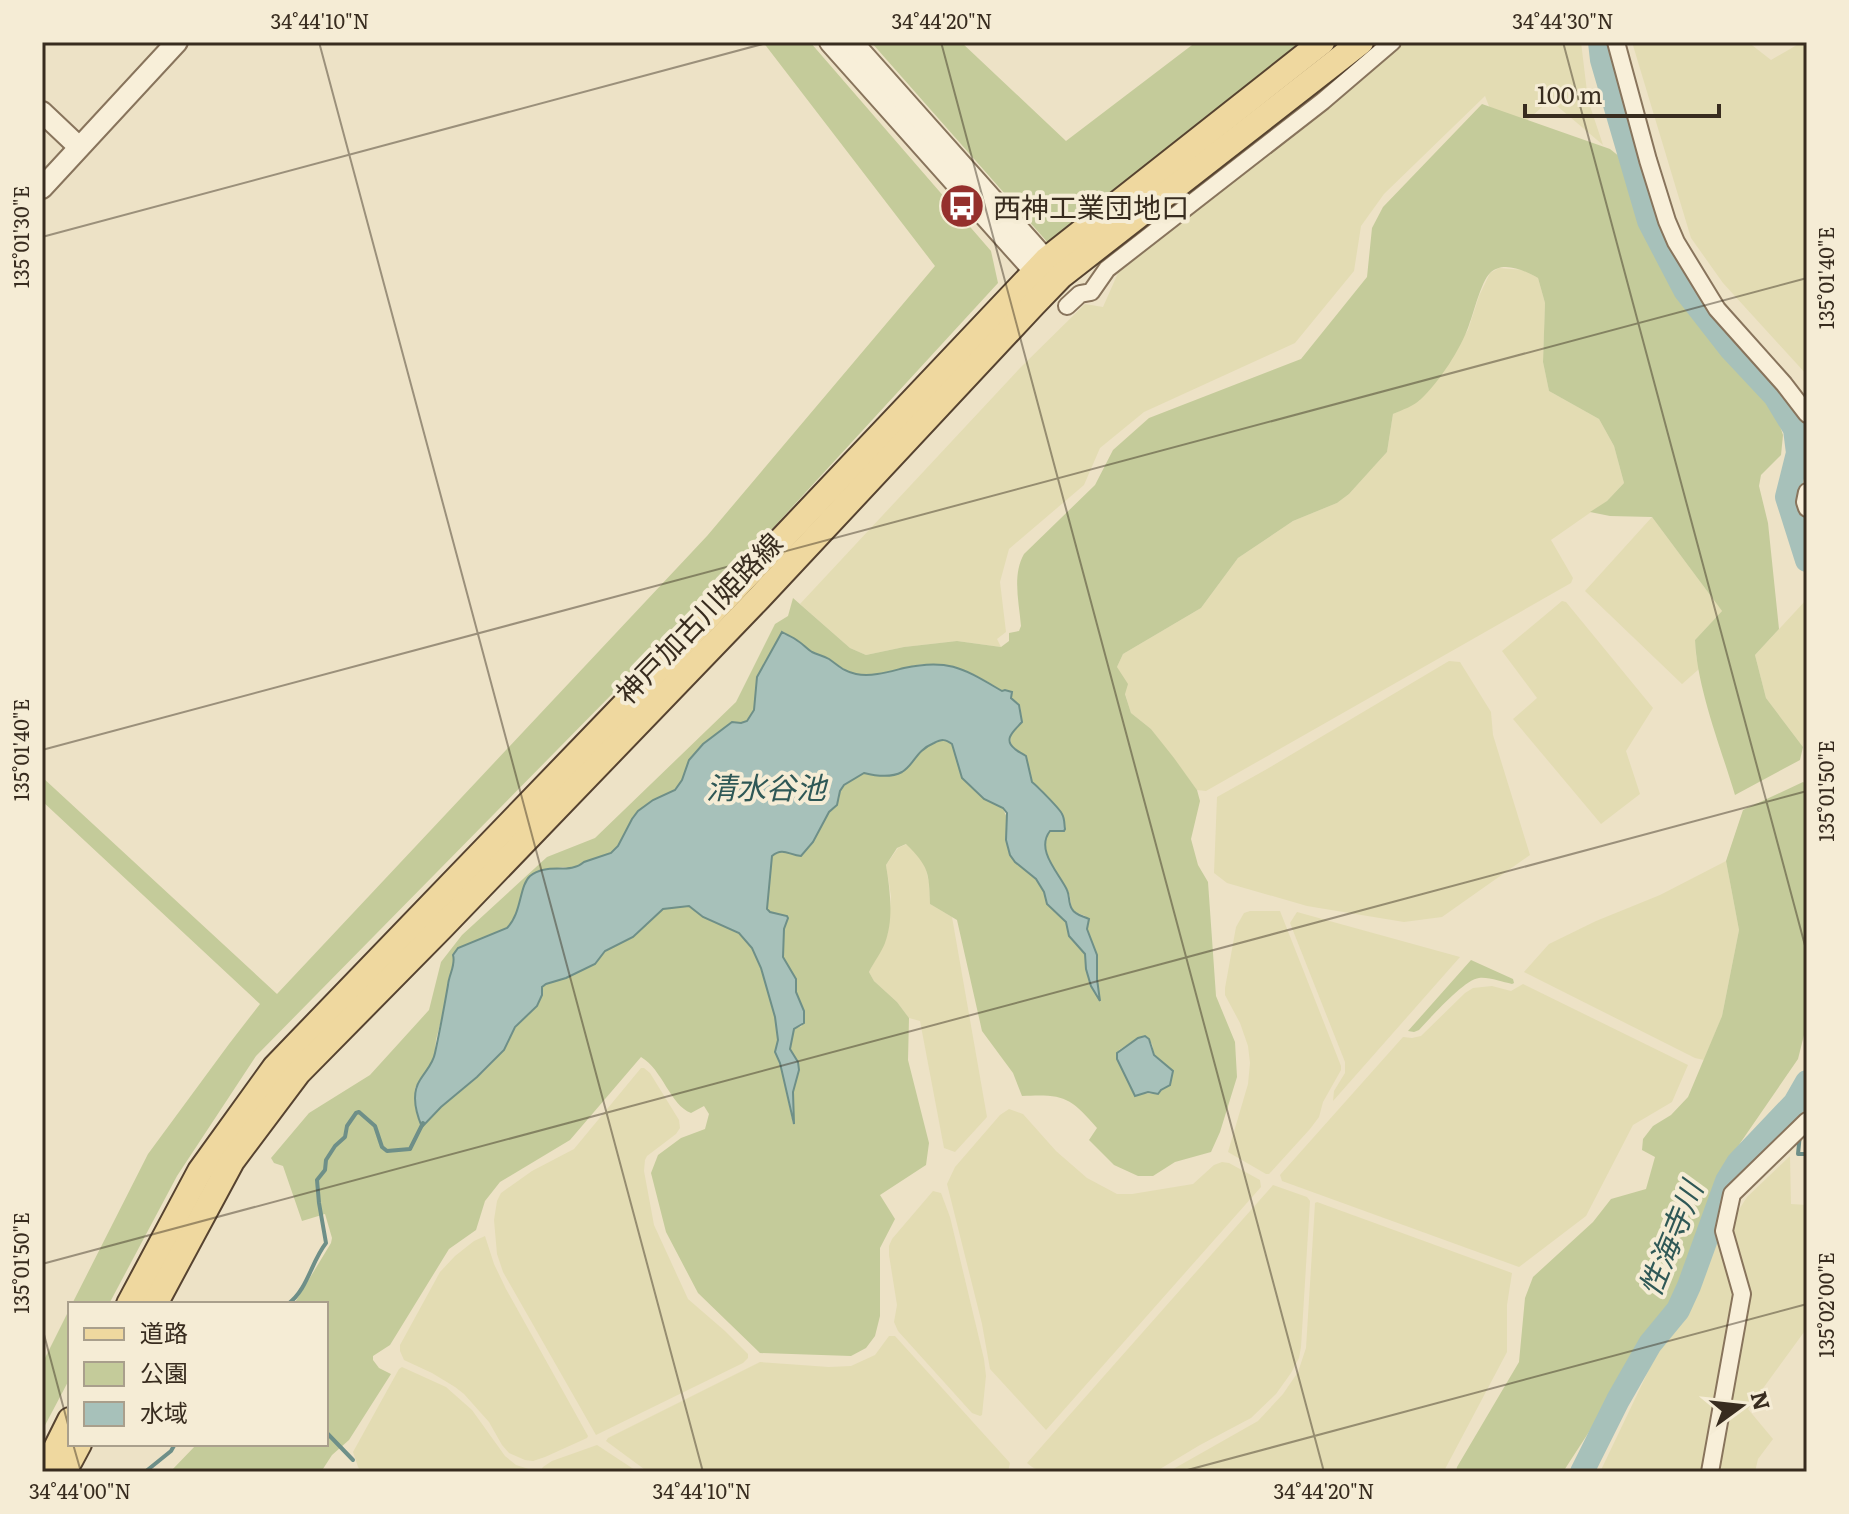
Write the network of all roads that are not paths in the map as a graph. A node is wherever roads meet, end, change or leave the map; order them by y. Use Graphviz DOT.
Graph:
graph roads {
  1 [pos="177,42"];
  2 [pos="830,42"];
  3 [pos="852,42"];
  4 [pos="1322,42"];
  5 [pos="1361,42"];
  6 [pos="1392,42"];
  7 [pos="1616,42"];
  8 [pos="42,112"];
  9 [pos="79,147"];
  10 [pos="42,188"];
  11 [pos="1048,274"];
  12 [pos="1080,294"];
  13 [pos="1067,306"];
  14 [pos="1807,414"];
  15 [pos="1807,492"];
  16 [pos="1807,508"];
  17 [pos="1802,1126"];
  18 [pos="130,1302"];
  19 [pos="156,1302"];
  20 [pos="68,1424"];
  21 [pos="78,1446"];
  22 [pos="44,1472"];
  23 [pos="64,1472"];
  24 [pos="1710,1472"];
  1 -- 9 [label="street"];
  2 -- 11 [label="street"];
  3 -- 11 [label="street"];
  4 -- 11 [label="main road, 神戸加古川姫路線"];
  5 -- 11 [label="main road, 神戸加古川姫路線"];
  6 -- 12 [label="street"];
  7 -- 14 [label="street"];
  8 -- 9 [label="street"];
  9 -- 10 [label="street"];
  11 -- 12 [label="street"];
  11 -- 18 [label="main road, 神戸加古川姫路線"];
  11 -- 19 [label="main road, 神戸加古川姫路線"];
  12 -- 13 [label="street"];
  15 -- 16 [label="street"];
  17 -- 24 [label="street"];
  20 -- 22 [label="main road"];
  21 -- 23 [label="main road"];
}
